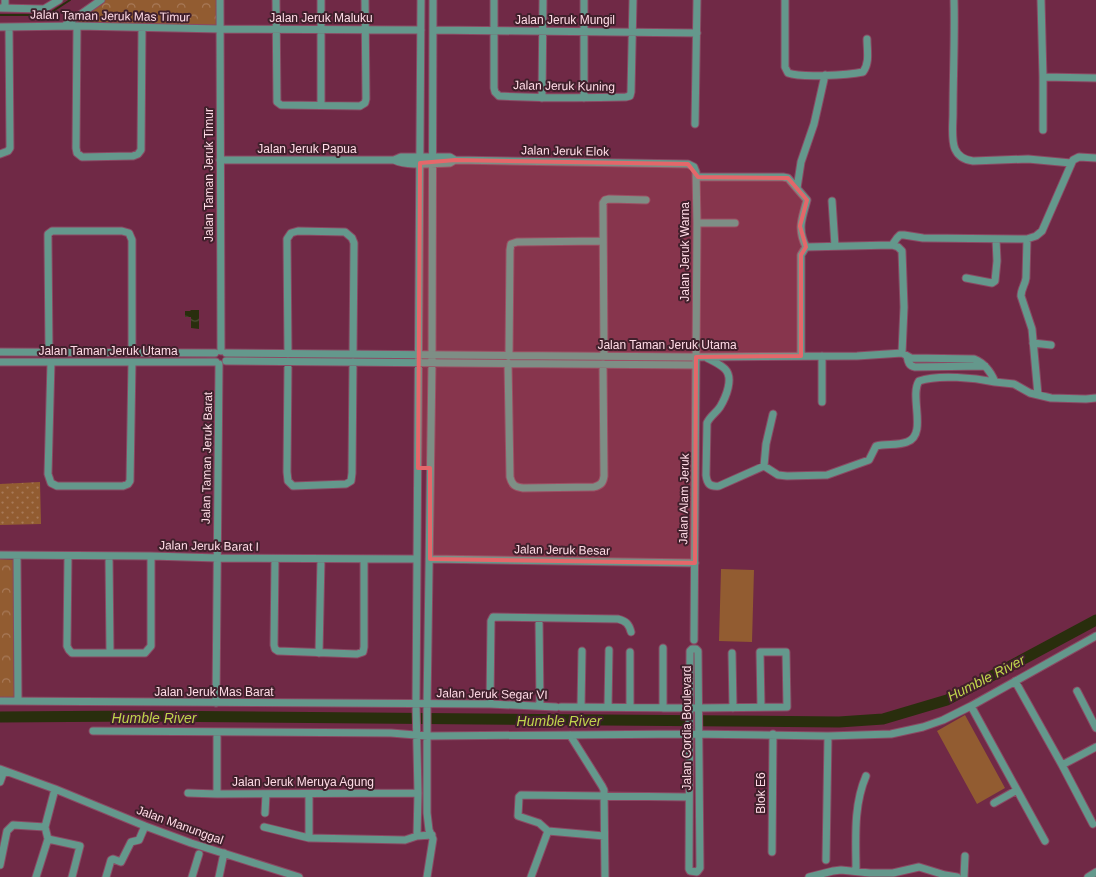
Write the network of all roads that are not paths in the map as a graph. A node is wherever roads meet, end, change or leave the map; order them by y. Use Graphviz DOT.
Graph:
graph roads {
  1 [pos="5,0"];
  2 [pos="59,0"];
  3 [pos="101,0"];
  4 [pos="220,0"];
  5 [pos="276,0"];
  6 [pos="321,0"];
  7 [pos="365,0"];
  8 [pos="421,0"];
  9 [pos="433,0"];
  10 [pos="494,0"];
  11 [pos="543,0"];
  12 [pos="584,0"];
  13 [pos="633,0"];
  14 [pos="697,0"];
  15 [pos="785,0"];
  16 [pos="954,0"];
  17 [pos="1041,0"];
  18 [pos="3,8"];
  19 [pos="64,26"];
  20 [pos="77,26"];
  21 [pos="0,27"];
  22 [pos="9,27"];
  23 [pos="142,28"];
  24 [pos="220,29"];
  25 [pos="276,29"];
  26 [pos="322,29"];
  27 [pos="365,30"];
  28 [pos="421,30"];
  29 [pos="433,30"];
  30 [pos="494,31"];
  31 [pos="542,31"];
  32 [pos="584,31"];
  33 [pos="633,31"];
  34 [pos="697,33"];
  35 [pos="867,39"];
  36 [pos="825,75"];
  37 [pos="1043,77"];
  38 [pos="1096,78"];
  39 [pos="542,98"];
  40 [pos="584,98"];
  41 [pos="321,105"];
  42 [pos="695,124"];
  43 [pos="1043,130"];
  44 [pos="0,154"];
  45 [pos="1096,158"];
  46 [pos="418,159"];
  47 [pos="220,160"];
  48 [pos="432,160"];
  49 [pos="1071,163"];
  50 [pos="696,177"];
  51 [pos="797,188"];
  52 [pos="646,200"];
  53 [pos="832,201"];
  54 [pos="697,223"];
  55 [pos="735,223"];
  56 [pos="996,239"];
  57 [pos="1027,239"];
  58 [pos="603,241"];
  59 [pos="892,244"];
  60 [pos="835,246"];
  61 [pos="806,247"];
  62 [pos="966,278"];
  63 [pos="1034,343"];
  64 [pos="1051,345"];
  65 [pos="0,352"];
  66 [pos="49,352"];
  67 [pos="221,352"];
  68 [pos="132,353"];
  69 [pos="904,355"];
  70 [pos="801,356"];
  71 [pos="822,356"];
  72 [pos="706,357"];
  73 [pos="288,358"];
  74 [pos="353,358"];
  75 [pos="418,359"];
  76 [pos="432,359"];
  77 [pos="508,360"];
  78 [pos="604,360"];
  79 [pos="696,361"];
  80 [pos="0,362"];
  81 [pos="51,362"];
  82 [pos="132,362"];
  83 [pos="220,363"];
  84 [pos="995,382"];
  85 [pos="1038,395"];
  86 [pos="1096,398"];
  87 [pos="822,402"];
  88 [pos="773,414"];
  89 [pos="764,466"];
  90 [pos="418,468"];
  91 [pos="430,468"];
  92 [pos="0,555"];
  93 [pos="17,556"];
  94 [pos="68,556"];
  95 [pos="109,556"];
  96 [pos="151,556"];
  97 [pos="218,558"];
  98 [pos="275,559"];
  99 [pos="321,559"];
  100 [pos="364,559"];
  101 [pos="417,559"];
  102 [pos="430,559"];
  103 [pos="695,563"];
  104 [pos="539,618"];
  105 [pos="631,632"];
  106 [pos="1096,636"];
  107 [pos="694,640"];
  108 [pos="663,648"];
  109 [pos="609,650"];
  110 [pos="582,651"];
  111 [pos="630,652"];
  112 [pos="110,653"];
  113 [pos="319,653"];
  114 [pos="732,653"];
  115 [pos="1016,681"];
  116 [pos="1077,691"];
  117 [pos="0,701"];
  118 [pos="18,701"];
  119 [pos="216,703"];
  120 [pos="490,704"];
  121 [pos="427,706"];
  122 [pos="540,706"];
  123 [pos="972,706"];
  124 [pos="416,707"];
  125 [pos="581,707"];
  126 [pos="608,707"];
  127 [pos="762,707"];
  128 [pos="630,708"];
  129 [pos="663,708"];
  130 [pos="734,708"];
  131 [pos="689,710"];
  132 [pos="698,710"];
  133 [pos="1096,728"];
  134 [pos="689,731"];
  135 [pos="93,732"];
  136 [pos="218,732"];
  137 [pos="698,732"];
  138 [pos="773,734"];
  139 [pos="417,735"];
  140 [pos="570,735"];
  141 [pos="428,736"];
  142 [pos="828,736"];
  143 [pos="1096,747"];
  144 [pos="1062,765"];
  145 [pos="2,770"];
  146 [pos="866,776"];
  147 [pos="0,782"];
  148 [pos="55,789"];
  149 [pos="1017,790"];
  150 [pos="188,793"];
  151 [pos="418,793"];
  152 [pos="217,794"];
  153 [pos="266,794"];
  154 [pos="309,794"];
  155 [pos="605,797"];
  156 [pos="689,797"];
  157 [pos="994,803"];
  158 [pos="265,813"];
  159 [pos="1093,824"];
  160 [pos="145,826"];
  161 [pos="264,827"];
  162 [pos="45,828"];
  163 [pos="548,831"];
  164 [pos="432,835"];
  165 [pos="417,836"];
  166 [pos="604,836"];
  167 [pos="309,838"];
  168 [pos="48,839"];
  169 [pos="1045,841"];
  170 [pos="772,852"];
  171 [pos="224,853"];
  172 [pos="199,854"];
  173 [pos="965,856"];
  174 [pos="826,860"];
  175 [pos="0,865"];
  176 [pos="856,871"];
  177 [pos="1096,872"];
  178 [pos="286,875"];
  179 [pos="36,877"];
  180 [pos="72,877"];
  181 [pos="106,877"];
  182 [pos="192,877"];
  183 [pos="219,877"];
  184 [pos="299,877"];
  185 [pos="427,877"];
  186 [pos="531,877"];
  187 [pos="605,877"];
  188 [pos="809,877"];
  189 [pos="957,877"];
  190 [pos="964,877"];
  191 [pos="1088,877"];
  1 -- 18 [label="street"];
  2 -- 18 [label="street"];
  3 -- 19 [label="street"];
  4 -- 24 [label="street, Jalan Taman Jeruk Timur"];
  5 -- 25 [label="street"];
  6 -- 26 [label="street"];
  7 -- 27 [label="street"];
  8 -- 28 [label="street"];
  9 -- 29 [label="street"];
  10 -- 30 [label="street, Jalan Jeruk Kuning"];
  11 -- 31 [label="street"];
  12 -- 32 [label="street"];
  13 -- 33 [label="street, Jalan Jeruk Kuning"];
  14 -- 34 [label="street"];
  15 -- 36 [label="street"];
  16 -- 49 [label="street"];
  17 -- 37 [label="street"];
  19 -- 20 [label="street, Jalan Taman Jeruk Mas Timur"];
  19 -- 22 [label="street, Jalan Taman Jeruk Mas Timur"];
  20 -- 23 [label="street, Jalan Taman Jeruk Mas Timur"];
  20 -- 23 [label="street"];
  21 -- 22 [label="street, Jalan Taman Jeruk Mas Timur"];
  22 -- 44 [label="street"];
  23 -- 24 [label="street, Jalan Taman Jeruk Mas Timur"];
  24 -- 25 [label="street, Jalan Jeruk Maluku"];
  24 -- 47 [label="street, Jalan Taman Jeruk Timur"];
  25 -- 26 [label="street, Jalan Jeruk Maluku"];
  25 -- 41 [label="street"];
  26 -- 27 [label="street, Jalan Jeruk Maluku"];
  26 -- 41 [label="street"];
  27 -- 28 [label="street, Jalan Jeruk Maluku"];
  27 -- 41 [label="street"];
  28 -- 46 [label="street"];
  29 -- 30 [label="street, Jalan Jeruk Mungil"];
  29 -- 48 [label="street"];
  30 -- 31 [label="street, Jalan Jeruk Mungil"];
  30 -- 39 [label="street, Jalan Jeruk Kuning"];
  31 -- 32 [label="street, Jalan Jeruk Mungil"];
  31 -- 39 [label="street"];
  32 -- 33 [label="street, Jalan Jeruk Mungil"];
  32 -- 40 [label="street"];
  33 -- 34 [label="street, Jalan Jeruk Mungil"];
  33 -- 40 [label="street, Jalan Jeruk Kuning"];
  34 -- 42 [label="street"];
  35 -- 36 [label="street"];
  36 -- 51 [label="street"];
  37 -- 38 [label="street"];
  37 -- 43 [label="street"];
  39 -- 40 [label="street, Jalan Jeruk Kuning"];
  45 -- 49 [label="street"];
  46 -- 47 [label="street, Jalan Jeruk Papua"];
  46 -- 48 [label="street, Jalan Jeruk Papua"];
  46 -- 75 [label="street"];
  47 -- 67 [label="street, Jalan Taman Jeruk Timur"];
  48 -- 50 [label="street, Jalan Jeruk Elok"];
  48 -- 76 [label="street"];
  49 -- 57 [label="street"];
  50 -- 51 [label="street"];
  50 -- 54 [label="street, Jalan Jeruk Warna"];
  51 -- 61 [label="street"];
  52 -- 58 [label="street"];
  53 -- 60 [label="street"];
  54 -- 55 [label="street"];
  54 -- 79 [label="street, Jalan Jeruk Warna"];
  56 -- 57 [label="street"];
  56 -- 59 [label="street"];
  56 -- 62 [label="street"];
  57 -- 63 [label="street"];
  58 -- 77 [label="street"];
  58 -- 78 [label="street"];
  59 -- 60 [label="street"];
  59 -- 69 [label="street"];
  60 -- 61 [label="street"];
  61 -- 70 [label="street"];
  63 -- 64 [label="street"];
  63 -- 85 [label="street"];
  65 -- 66 [label="street, Jalan Taman Jeruk Utama"];
  66 -- 68 [label="street, Jalan Taman Jeruk Utama"];
  66 -- 68 [label="street"];
  67 -- 68 [label="street, Jalan Taman Jeruk Utama"];
  67 -- 73 [label="street, Jalan Taman Jeruk Utama"];
  67 -- 83 [label="street"];
  67 -- 83 [label="street"];
  69 -- 71 [label="street, Jalan Taman Jeruk Utama"];
  69 -- 84 [label="street"];
  70 -- 71 [label="street, Jalan Taman Jeruk Utama"];
  70 -- 72 [label="street, Jalan Taman Jeruk Utama"];
  71 -- 87 [label="street"];
  72 -- 79 [label="street, Jalan Taman Jeruk Utama"];
  72 -- 89 [label="street"];
  73 -- 74 [label="street, Jalan Taman Jeruk Utama"];
  73 -- 74 [label="street"];
  73 -- 74 [label="street"];
  73 -- 83 [label="street, Jalan Taman Jeruk Utama"];
  74 -- 75 [label="street, Jalan Taman Jeruk Utama"];
  75 -- 76 [label="street, Jalan Taman Jeruk Utama"];
  75 -- 90 [label="street"];
  76 -- 77 [label="street, Jalan Taman Jeruk Utama"];
  76 -- 91 [label="street"];
  77 -- 78 [label="street, Jalan Taman Jeruk Utama"];
  77 -- 78 [label="street"];
  78 -- 79 [label="street, Jalan Taman Jeruk Utama"];
  79 -- 103 [label="street, Jalan Alam Jeruk"];
  80 -- 81 [label="street, Jalan Taman Jeruk Utama"];
  81 -- 82 [label="street, Jalan Taman Jeruk Utama"];
  81 -- 82 [label="street"];
  82 -- 83 [label="street, Jalan Taman Jeruk Utama"];
  83 -- 97 [label="street, Jalan Taman Jeruk Barat"];
  84 -- 85 [label="street"];
  84 -- 89 [label="street"];
  85 -- 86 [label="street"];
  88 -- 89 [label="street"];
  90 -- 91 [label="street"];
  90 -- 101 [label="street"];
  91 -- 102 [label="street"];
  92 -- 93 [label="street, Jalan Jeruk Barat I"];
  93 -- 94 [label="street, Jalan Jeruk Barat I"];
  93 -- 118 [label="street"];
  94 -- 95 [label="street, Jalan Jeruk Barat I"];
  94 -- 112 [label="street"];
  95 -- 96 [label="street, Jalan Jeruk Barat I"];
  95 -- 112 [label="street"];
  96 -- 97 [label="street, Jalan Jeruk Barat I"];
  96 -- 112 [label="street"];
  97 -- 98 [label="street, Jalan Jeruk Barat I"];
  97 -- 119 [label="street, Jalan Taman Jeruk Barat"];
  98 -- 99 [label="street, Jalan Jeruk Barat I"];
  98 -- 113 [label="street"];
  99 -- 100 [label="street, Jalan Jeruk Barat I"];
  99 -- 113 [label="street"];
  100 -- 101 [label="street, Jalan Jeruk Barat I"];
  100 -- 113 [label="street"];
  101 -- 124 [label="street"];
  102 -- 103 [label="street, Jalan Jeruk Besar"];
  102 -- 121 [label="street"];
  103 -- 107 [label="street, Jalan Alam Jeruk"];
  104 -- 105 [label="street"];
  104 -- 120 [label="street"];
  104 -- 122 [label="street"];
  106 -- 115 [label="street"];
  108 -- 129 [label="street"];
  109 -- 126 [label="street"];
  110 -- 125 [label="street"];
  111 -- 128 [label="street"];
  114 -- 130 [label="street"];
  115 -- 123 [label="street"];
  115 -- 144 [label="street"];
  116 -- 133 [label="street"];
  117 -- 118 [label="street, Jalan Jeruk Mas Barat"];
  118 -- 119 [label="street, Jalan Jeruk Mas Barat"];
  119 -- 124 [label="street, Jalan Jeruk Mas Barat"];
  120 -- 121 [label="street, Jalan Jeruk Segar VI"];
  120 -- 122 [label="street, Jalan Jeruk Segar VI"];
  121 -- 124 [label="street, Jalan Jeruk Mas Barat"];
  121 -- 141 [label="street"];
  122 -- 125 [label="street, Jalan Jeruk Segar VI"];
  123 -- 142 [label="street"];
  123 -- 149 [label="street"];
  124 -- 139 [label="street"];
  125 -- 126 [label="street, Jalan Jeruk Segar VI"];
  126 -- 128 [label="street, Jalan Jeruk Segar VI"];
  127 -- 127 [label="street, Jalan Jeruk Segar VI"];
  127 -- 130 [label="street, Jalan Jeruk Segar VI"];
  128 -- 129 [label="street, Jalan Jeruk Segar VI"];
  129 -- 131 [label="street, Jalan Jeruk Segar VI"];
  130 -- 132 [label="street, Jalan Jeruk Segar VI"];
  131 -- 132 [label="street, Jalan Jeruk Segar VI"];
  131 -- 132 [label="street, Jalan Cordia Boulevard"];
  131 -- 134 [label="street, Jalan Cordia Boulevard"];
  132 -- 137 [label="street, Jalan Cordia Boulevard"];
  134 -- 137 [label="street"];
  134 -- 140 [label="street"];
  134 -- 156 [label="street, Jalan Cordia Boulevard"];
  135 -- 136 [label="street"];
  136 -- 139 [label="street"];
  136 -- 152 [label="street"];
  137 -- 138 [label="street"];
  137 -- 156 [label="street, Jalan Cordia Boulevard"];
  138 -- 142 [label="street"];
  138 -- 170 [label="street, Blok E6"];
  139 -- 141 [label="street"];
  139 -- 151 [label="street"];
  140 -- 141 [label="street"];
  140 -- 155 [label="street"];
  141 -- 164 [label="street"];
  142 -- 174 [label="street"];
  143 -- 144 [label="street"];
  144 -- 159 [label="street"];
  145 -- 147 [label="street"];
  145 -- 148 [label="street, Jalan Manunggal"];
  146 -- 176 [label="street"];
  148 -- 160 [label="street, Jalan Manunggal"];
  148 -- 162 [label="street"];
  149 -- 157 [label="street"];
  149 -- 169 [label="street"];
  150 -- 152 [label="street, Jalan Jeruk Meruya Agung"];
  151 -- 154 [label="street, Jalan Jeruk Meruya Agung"];
  151 -- 165 [label="street"];
  152 -- 153 [label="street, Jalan Jeruk Meruya Agung"];
  153 -- 154 [label="street, Jalan Jeruk Meruya Agung"];
  153 -- 158 [label="street"];
  154 -- 167 [label="street"];
  155 -- 156 [label="street"];
  155 -- 163 [label="street"];
  155 -- 166 [label="street"];
  160 -- 171 [label="street, Jalan Manunggal"];
  160 -- 181 [label="street"];
  161 -- 167 [label="street"];
  162 -- 168 [label="street"];
  162 -- 175 [label="street"];
  163 -- 166 [label="street"];
  163 -- 186 [label="street"];
  164 -- 165 [label="street"];
  164 -- 185 [label="street"];
  165 -- 167 [label="street"];
  166 -- 187 [label="street"];
  168 -- 179 [label="street"];
  168 -- 180 [label="street"];
  171 -- 178 [label="street, Jalan Manunggal"];
  171 -- 183 [label="street"];
  172 -- 182 [label="street"];
  173 -- 190 [label="street"];
  176 -- 188 [label="street"];
  176 -- 189 [label="street"];
  177 -- 191 [label="street"];
  178 -- 184 [label="street, Jalan Manunggal"];
}
